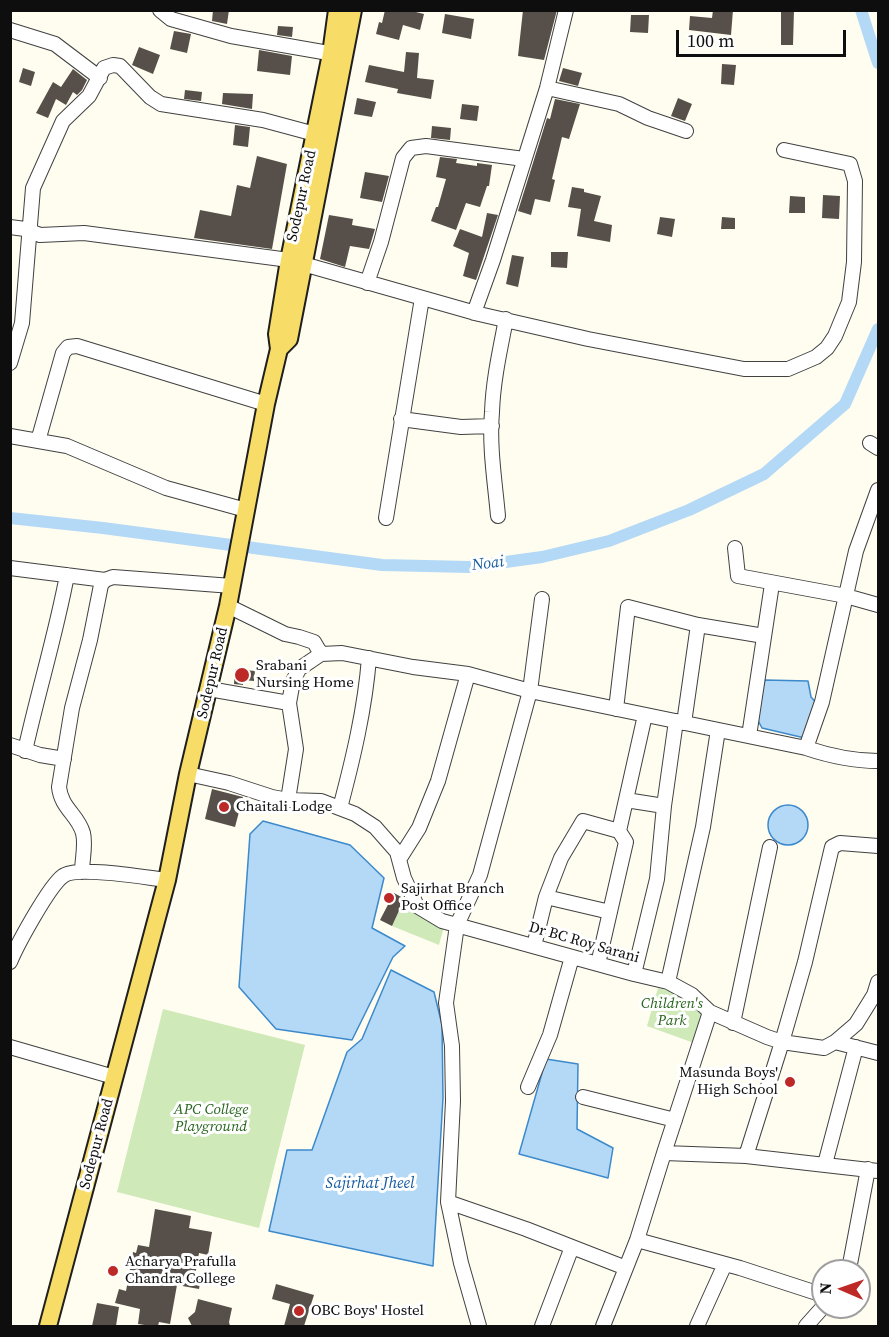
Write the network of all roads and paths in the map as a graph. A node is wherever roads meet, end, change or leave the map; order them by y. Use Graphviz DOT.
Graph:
graph roads {
  1 [pos="160,10"];
  2 [pos="195,10"];
  3 [pos="337,10"];
  4 [pos="353,10"];
  5 [pos="566,10"];
  6 [pos="192,24"];
  7 [pos="10,30"];
  8 [pos="338,55"];
  9 [pos="100,78"];
  10 [pos="548,88"];
  11 [pos="686,131"];
  12 [pos="315,134"];
  13 [pos="784,150"];
  14 [pos="524,159"];
  15 [pos="10,227"];
  16 [pos="30,231"];
  17 [pos="296,263"];
  18 [pos="367,283"];
  19 [pos="422,298"];
  20 [pos="17,300"];
  21 [pos="474,313"];
  22 [pos="506,320"];
  23 [pos="10,363"];
  24 [pos="266,404"];
  25 [pos="401,419"];
  26 [pos="492,426"];
  27 [pos="10,436"];
  28 [pos="38,441"];
  29 [pos="879,490"];
  30 [pos="245,515"];
  31 [pos="498,516"];
  32 [pos="386,518"];
  33 [pos="735,548"];
  34 [pos="10,568"];
  35 [pos="67,575"];
  36 [pos="234,578"];
  37 [pos="105,580"];
  38 [pos="772,584"];
  39 [pos="846,596"];
  40 [pos="542,599"];
  41 [pos="879,605"];
  42 [pos="228,606"];
  43 [pos="698,625"];
  44 [pos="764,636"];
  45 [pos="321,654"];
  46 [pos="369,658"];
  47 [pos="468,675"];
  48 [pos="209,689"];
  49 [pos="530,692"];
  50 [pos="288,703"];
  51 [pos="616,709"];
  52 [pos="645,715"];
  53 [pos="680,722"];
  54 [pos="718,729"];
  55 [pos="748,736"];
  56 [pos="10,745"];
  57 [pos="806,748"];
  58 [pos="25,751"];
  59 [pos="64,759"];
  60 [pos="879,761"];
  61 [pos="188,774"];
  62 [pos="288,800"];
  63 [pos="626,800"];
  64 [pos="664,806"];
  65 [pos="340,808"];
  66 [pos="619,831"];
  67 [pos="879,846"];
  68 [pos="770,847"];
  69 [pos="400,858"];
  70 [pos="82,872"];
  71 [pos="167,880"];
  72 [pos="546,897"];
  73 [pos="610,912"];
  74 [pos="457,925"];
  75 [pos="534,946"];
  76 [pos="572,957"];
  77 [pos="10,962"];
  78 [pos="598,964"];
  79 [pos="634,974"];
  80 [pos="668,982"];
  81 [pos="879,982"];
  82 [pos="710,1012"];
  83 [pos="732,1023"];
  84 [pos="782,1042"];
  85 [pos="835,1042"];
  86 [pos="10,1047"];
  87 [pos="856,1047"];
  88 [pos="879,1053"];
  89 [pos="114,1077"];
  90 [pos="528,1087"];
  91 [pos="584,1097"];
  92 [pos="675,1120"];
  93 [pos="664,1153"];
  94 [pos="746,1156"];
  95 [pos="825,1164"];
  96 [pos="873,1170"];
  97 [pos="448,1202"];
  98 [pos="637,1240"];
  99 [pos="572,1247"];
  100 [pos="851,1259"];
  101 [pos="725,1264"];
  102 [pos="626,1268"];
  103 [pos="811,1291"];
  104 [pos="48,1326"];
  105 [pos="479,1326"];
  106 [pos="542,1326"];
  107 [pos="603,1326"];
  108 [pos="697,1326"];
  1 -- 6 [label="street"];
  2 -- 6 [label="street"];
  3 -- 8 [label="main road, Sodepur Road"];
  4 -- 8 [label="main road"];
  5 -- 10 [label="street"];
  6 -- 8 [label="street"];
  7 -- 9 [label="street"];
  8 -- 12 [label="main road, Sodepur Road"];
  8 -- 17 [label="main road"];
  9 -- 12 [label="street"];
  9 -- 16 [label="street"];
  10 -- 11 [label="street"];
  10 -- 14 [label="street"];
  12 -- 17 [label="main road, Sodepur Road"];
  13 -- 22 [label="street"];
  14 -- 18 [label="street"];
  14 -- 21 [label="street"];
  15 -- 16 [label="street"];
  16 -- 17 [label="street"];
  16 -- 20 [label="street"];
  17 -- 18 [label="street"];
  17 -- 24 [label="main road, Sodepur Road"];
  18 -- 19 [label="street"];
  19 -- 21 [label="street"];
  19 -- 25 [label="street"];
  20 -- 23 [label="street"];
  21 -- 22 [label="street"];
  22 -- 26 [label="street"];
  24 -- 28 [label="street"];
  24 -- 30 [label="main road, Sodepur Road"];
  25 -- 26 [label="street"];
  25 -- 32 [label="street"];
  26 -- 31 [label="street"];
  27 -- 28 [label="street"];
  28 -- 30 [label="street"];
  29 -- 39 [label="street"];
  30 -- 36 [label="main road, Sodepur Road"];
  33 -- 38 [label="street"];
  34 -- 35 [label="street"];
  35 -- 37 [label="street"];
  35 -- 58 [label="street"];
  36 -- 37 [label="street"];
  36 -- 42 [label="main road, Sodepur Road"];
  37 -- 59 [label="street"];
  38 -- 39 [label="street"];
  38 -- 44 [label="street"];
  39 -- 41 [label="street"];
  39 -- 57 [label="street"];
  40 -- 49 [label="street"];
  42 -- 45 [label="street"];
  42 -- 48 [label="main road, Sodepur Road"];
  43 -- 44 [label="street"];
  43 -- 51 [label="street"];
  43 -- 53 [label="street"];
  44 -- 55 [label="street"];
  45 -- 46 [label="street"];
  45 -- 50 [label="street"];
  46 -- 47 [label="street"];
  46 -- 65 [label="street"];
  47 -- 49 [label="street"];
  47 -- 69 [label="street"];
  48 -- 50 [label="street"];
  48 -- 61 [label="main road, Sodepur Road"];
  49 -- 51 [label="street"];
  49 -- 74 [label="street"];
  50 -- 62 [label="street"];
  51 -- 52 [label="street"];
  52 -- 53 [label="street"];
  52 -- 63 [label="street"];
  53 -- 54 [label="street"];
  53 -- 64 [label="street"];
  54 -- 55 [label="street"];
  54 -- 80 [label="street"];
  55 -- 57 [label="street"];
  56 -- 58 [label="street"];
  57 -- 60 [label="street"];
  58 -- 59 [label="street"];
  59 -- 70 [label="street"];
  61 -- 62 [label="street, Dr BC Roy Sarani"];
  61 -- 71 [label="main road, Sodepur Road"];
  62 -- 65 [label="street, Dr BC Roy Sarani"];
  63 -- 64 [label="street"];
  63 -- 66 [label="street"];
  64 -- 79 [label="street"];
  65 -- 69 [label="street, Dr BC Roy Sarani"];
  66 -- 72 [label="street"];
  66 -- 73 [label="street"];
  67 -- 84 [label="street"];
  68 -- 83 [label="street"];
  69 -- 74 [label="street, Dr BC Roy Sarani"];
  70 -- 71 [label="street"];
  70 -- 77 [label="street"];
  71 -- 89 [label="main road, Sodepur Road"];
  72 -- 73 [label="street"];
  72 -- 75 [label="street"];
  73 -- 78 [label="street"];
  74 -- 75 [label="street, Dr BC Roy Sarani"];
  74 -- 97 [label="street"];
  75 -- 76 [label="street, Dr BC Roy Sarani"];
  76 -- 78 [label="street, Dr BC Roy Sarani"];
  76 -- 90 [label="street"];
  78 -- 79 [label="street, Dr BC Roy Sarani"];
  79 -- 80 [label="street, Dr BC Roy Sarani"];
  80 -- 82 [label="street, Dr BC Roy Sarani"];
  81 -- 85 [label="street"];
  82 -- 83 [label="street, Dr BC Roy Sarani"];
  82 -- 92 [label="street"];
  83 -- 84 [label="street, Dr BC Roy Sarani"];
  84 -- 85 [label="street, Dr BC Roy Sarani"];
  84 -- 94 [label="street"];
  85 -- 87 [label="street"];
  86 -- 89 [label="street"];
  87 -- 88 [label="street"];
  87 -- 95 [label="street"];
  89 -- 104 [label="main road, Sodepur Road"];
  91 -- 92 [label="street"];
  92 -- 93 [label="street"];
  93 -- 94 [label="street"];
  93 -- 98 [label="street"];
  94 -- 95 [label="street"];
  95 -- 96 [label="street"];
  96 -- 100 [label="street"];
  97 -- 99 [label="street"];
  97 -- 105 [label="street"];
  98 -- 101 [label="street"];
  98 -- 102 [label="street"];
  99 -- 102 [label="street"];
  99 -- 106 [label="street"];
  101 -- 103 [label="street"];
  101 -- 108 [label="street"];
  102 -- 107 [label="street"];
}
